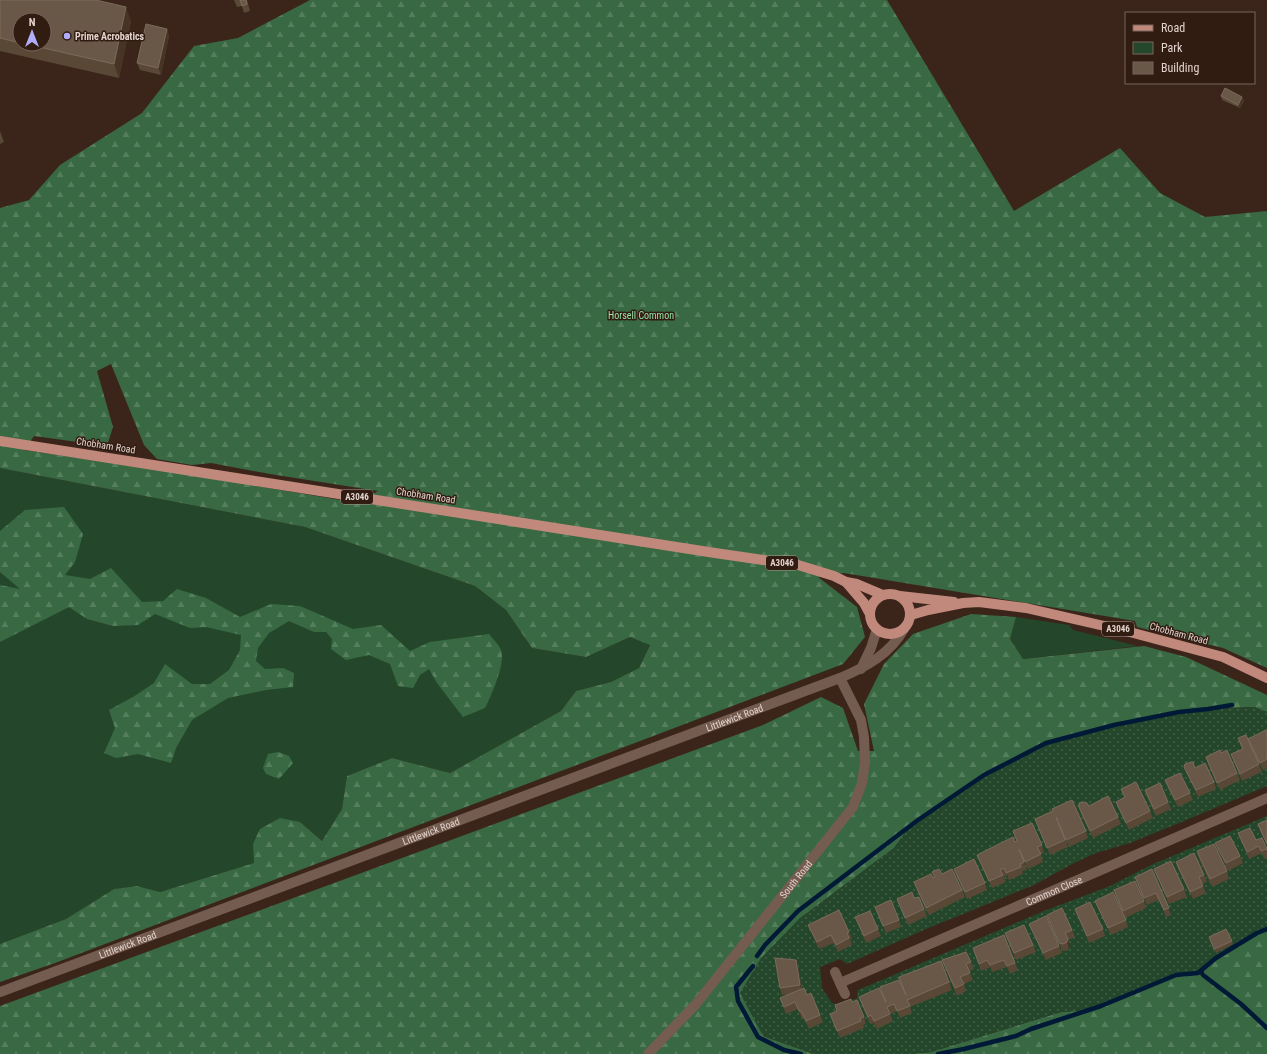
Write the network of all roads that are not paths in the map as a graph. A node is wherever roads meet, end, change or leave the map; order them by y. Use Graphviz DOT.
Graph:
graph roads {
  1 [pos="0,441"];
  2 [pos="846,582"];
  3 [pos="883,595"];
  4 [pos="900,596"];
  5 [pos="963,603"];
  6 [pos="870,614"];
  7 [pos="911,615"];
  8 [pos="877,629"];
  9 [pos="904,629"];
  10 [pos="861,669"];
  11 [pos="840,678"];
  12 [pos="1267,678"];
  13 [pos="1267,798"];
  14 [pos="835,972"];
  15 [pos="840,983"];
  16 [pos="0,992"];
  17 [pos="845,994"];
  18 [pos="648,1054"];
  1 -- 2 [label="main road, Chobham Road / A3046"];
  2 -- 3 [label="main road, Chobham Road / A3046"];
  2 -- 6 [label="main road, Chobham Road / A3046"];
  3 -- 4 [label="main road"];
  3 -- 6 [label="main road"];
  4 -- 5 [label="main road, Chobham Road / A3046"];
  4 -- 7 [label="main road"];
  5 -- 7 [label="main road, Chobham Road / A3046"];
  5 -- 12 [label="main road, Chobham Road / A3046"];
  6 -- 8 [label="main road"];
  7 -- 9 [label="main road"];
  8 -- 9 [label="main road"];
  8 -- 10 [label="street"];
  9 -- 10 [label="street, Littlewick Road"];
  10 -- 11 [label="street, Littlewick Road"];
  11 -- 16 [label="street, Littlewick Road"];
  11 -- 18 [label="street, South Road"];
  13 -- 15 [label="street, Common Close"];
  14 -- 15 [label="street"];
  15 -- 17 [label="street"];
}
